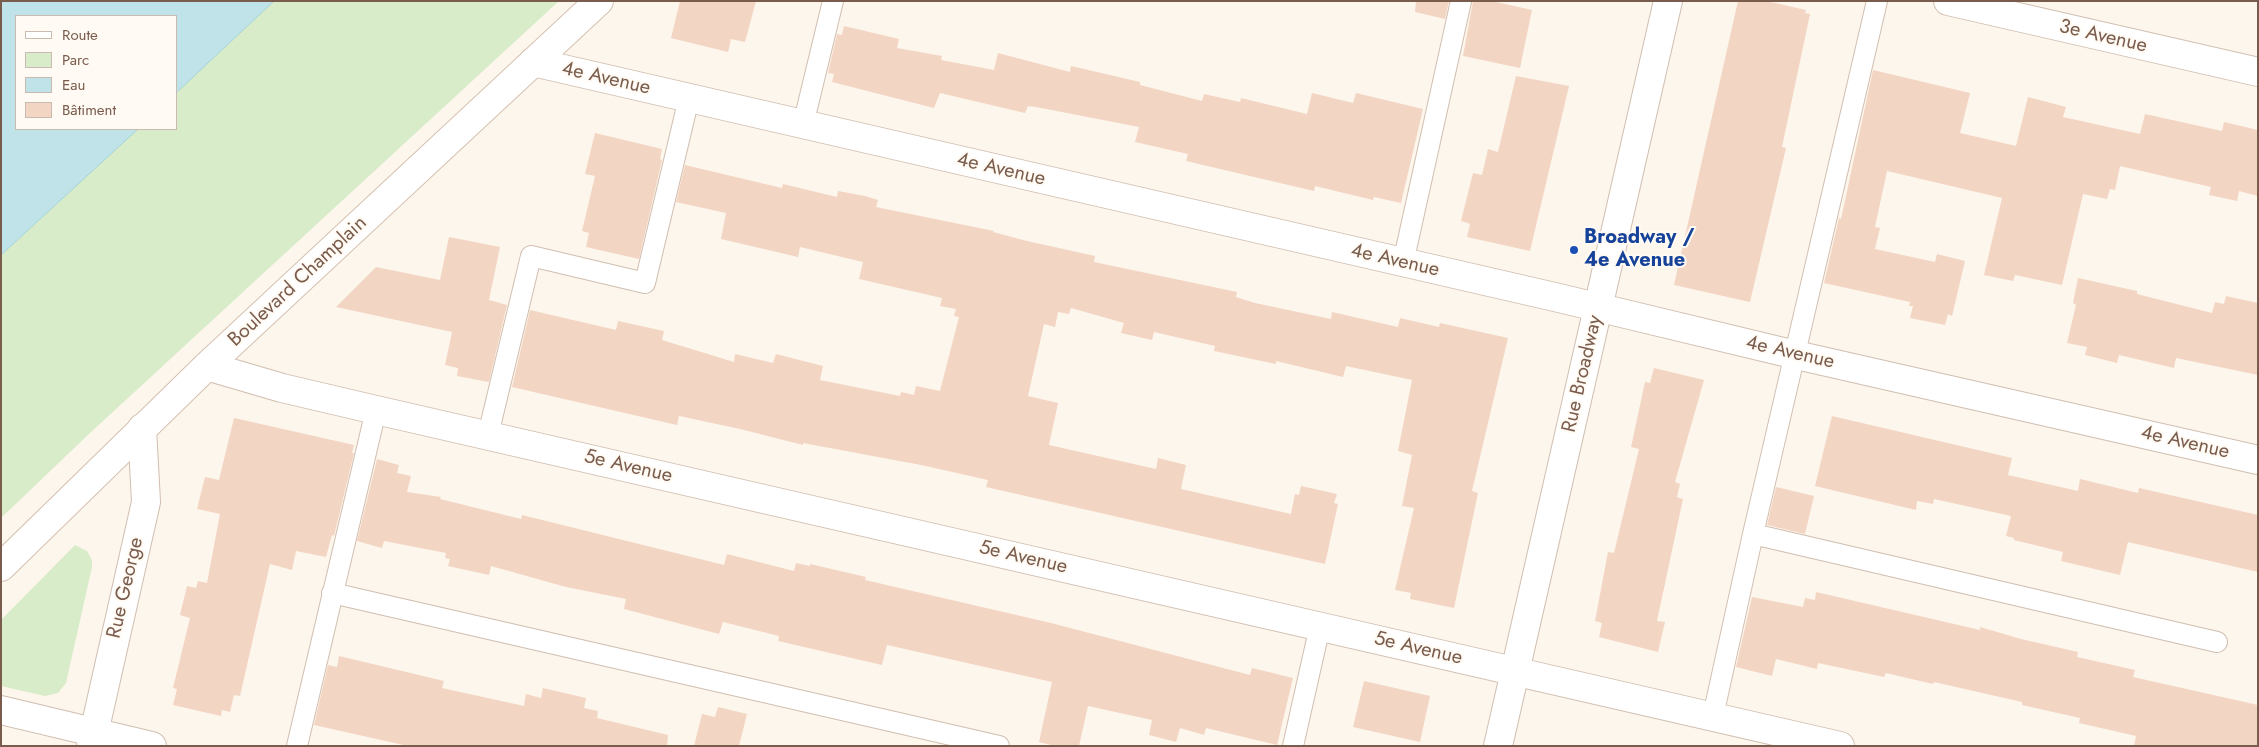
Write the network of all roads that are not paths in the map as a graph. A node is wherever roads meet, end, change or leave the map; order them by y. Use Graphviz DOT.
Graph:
graph roads {
  1 [pos="599,1"];
  2 [pos="833,1"];
  3 [pos="1461,1"];
  4 [pos="1668,1"];
  5 [pos="1877,1"];
  6 [pos="1948,1"];
  7 [pos="533,62"];
  8 [pos="2258,72"];
  9 [pos="688,98"];
  10 [pos="803,125"];
  11 [pos="1403,263"];
  12 [pos="1598,308"];
  13 [pos="1796,355"];
  14 [pos="207,366"];
  15 [pos="376,410"];
  16 [pos="142,428"];
  17 [pos="488,435"];
  18 [pos="2258,460"];
  19 [pos="1753,534"];
  20 [pos="1,566"];
  21 [pos="332,593"];
  22 [pos="1320,626"];
  23 [pos="2218,642"];
  24 [pos="1516,671"];
  25 [pos="1,710"];
  26 [pos="1713,716"];
  27 [pos="92,739"];
  28 [pos="152,746"];
  29 [pos="297,746"];
  30 [pos="999,746"];
  31 [pos="1293,746"];
  32 [pos="1498,746"];
  33 [pos="1840,746"];
  1 -- 7 [label="street, Boulevard Champlain"];
  2 -- 10 [label="lane"];
  3 -- 11 [label="lane"];
  4 -- 12 [label="street, Rue Broadway"];
  5 -- 13 [label="lane"];
  6 -- 8 [label="street, 3e Avenue"];
  7 -- 9 [label="street, 4e Avenue"];
  7 -- 14 [label="street, Boulevard Champlain"];
  9 -- 10 [label="street, 4e Avenue"];
  9 -- 17 [label="lane"];
  10 -- 11 [label="street, 4e Avenue"];
  11 -- 12 [label="street, 4e Avenue"];
  12 -- 13 [label="street, 4e Avenue"];
  12 -- 24 [label="street, Rue Broadway"];
  13 -- 18 [label="street, 4e Avenue"];
  13 -- 19 [label="lane"];
  14 -- 15 [label="street, 5e Avenue"];
  14 -- 16 [label="street, Boulevard Champlain"];
  15 -- 17 [label="street, 5e Avenue"];
  15 -- 21 [label="lane"];
  16 -- 20 [label="street, Boulevard Champlain"];
  16 -- 27 [label="street, Rue George"];
  17 -- 22 [label="street, 5e Avenue"];
  19 -- 23 [label="lane"];
  19 -- 26 [label="lane"];
  21 -- 29 [label="lane"];
  21 -- 30 [label="lane"];
  22 -- 24 [label="street, 5e Avenue"];
  22 -- 31 [label="lane"];
  24 -- 26 [label="street, 5e Avenue"];
  24 -- 32 [label="street, Rue Broadway"];
  25 -- 27 [label="street"];
  26 -- 33 [label="street, 5e Avenue"];
  27 -- 28 [label="street"];
}
